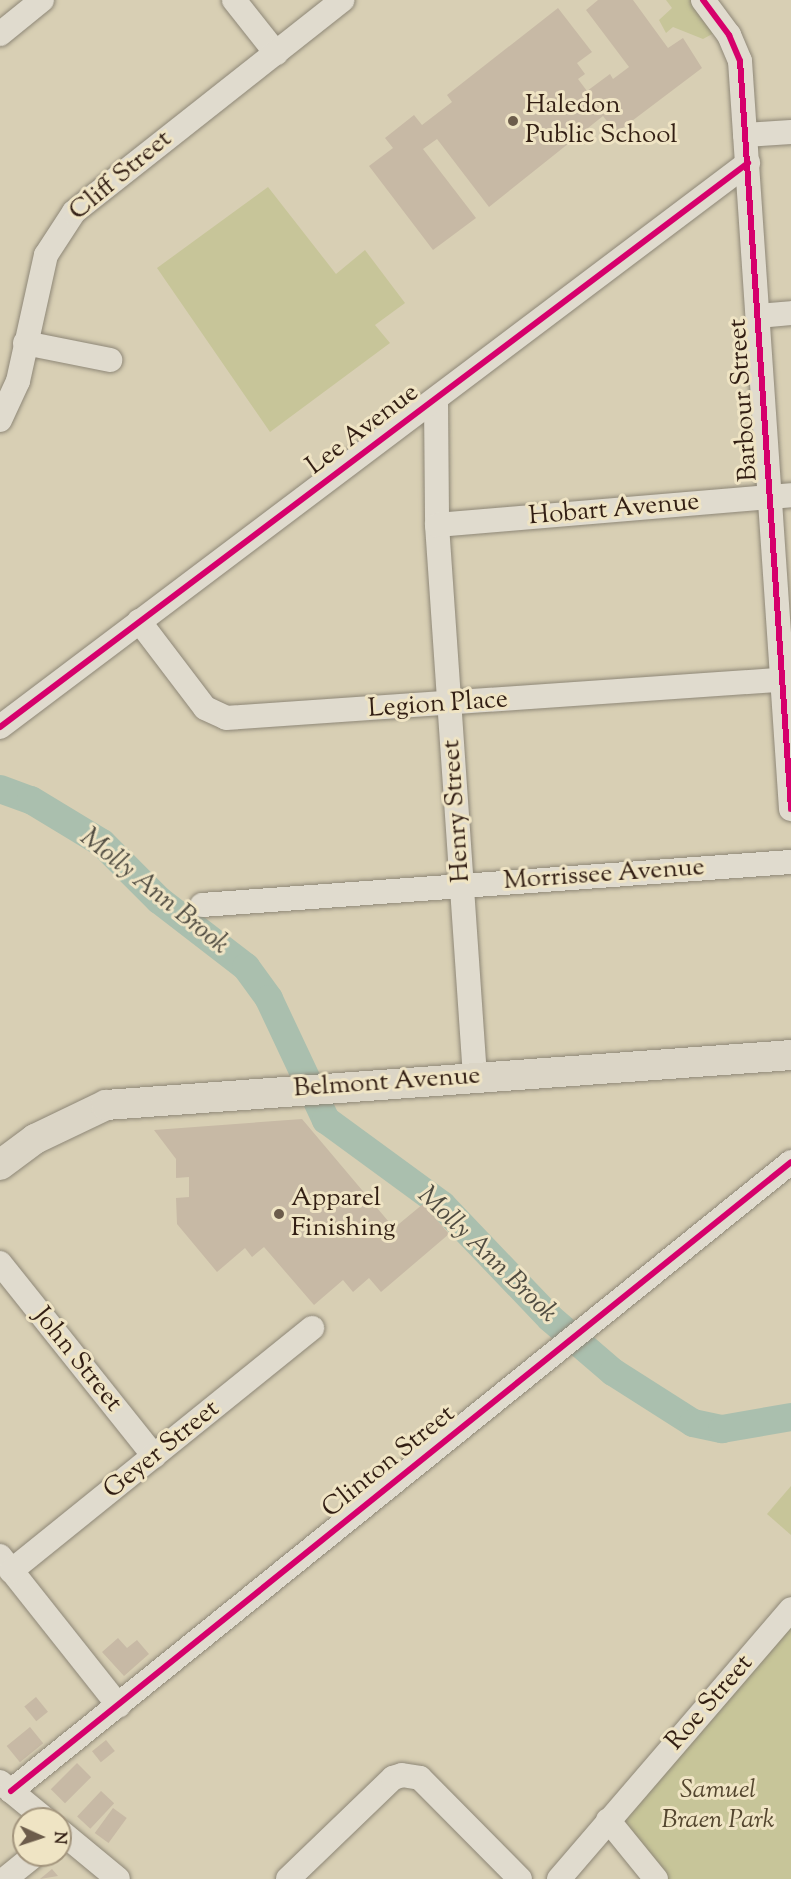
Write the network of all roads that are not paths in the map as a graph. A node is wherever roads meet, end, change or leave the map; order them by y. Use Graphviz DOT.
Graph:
graph roads {
  1 [pos="42,0"];
  2 [pos="234,0"];
  3 [pos="342,0"];
  4 [pos="703,0"];
  5 [pos="0,34"];
  6 [pos="276,53"];
  7 [pos="791,132"];
  8 [pos="745,135"];
  9 [pos="748,163"];
  10 [pos="791,313"];
  11 [pos="758,316"];
  12 [pos="25,343"];
  13 [pos="110,360"];
  14 [pos="436,400"];
  15 [pos="0,420"];
  16 [pos="781,496"];
  17 [pos="437,525"];
  18 [pos="140,621"];
  19 [pos="787,680"];
  20 [pos="449,705"];
  21 [pos="0,726"];
  22 [pos="791,809"];
  23 [pos="791,862"];
  24 [pos="462,886"];
  25 [pos="202,905"];
  26 [pos="791,1055"];
  27 [pos="475,1077"];
  28 [pos="791,1162"];
  29 [pos="0,1165"];
  30 [pos="0,1263"];
  31 [pos="312,1328"];
  32 [pos="154,1456"];
  33 [pos="6,1563"];
  34 [pos="791,1609"];
  35 [pos="119,1706"];
  36 [pos="5,1787"];
  37 [pos="29,1807"];
  38 [pos="608,1820"];
  39 [pos="72,1842"];
  40 [pos="20,1867"];
  41 [pos="5,1879"];
  42 [pos="118,1879"];
  43 [pos="288,1879"];
  44 [pos="520,1879"];
  45 [pos="559,1879"];
  46 [pos="656,1879"];
  1 -- 5 [label="street"];
  2 -- 6 [label="street"];
  3 -- 6 [label="street, Cliff Street"];
  4 -- 8 [label="street, Barbour Street"];
  6 -- 12 [label="street, Cliff Street"];
  7 -- 8 [label="street"];
  8 -- 9 [label="street, Barbour Street"];
  9 -- 11 [label="street, Barbour Street"];
  9 -- 14 [label="street, Lee Avenue"];
  10 -- 11 [label="street"];
  11 -- 16 [label="street, Barbour Street"];
  12 -- 13 [label="street"];
  12 -- 15 [label="street, Cliff Street"];
  14 -- 17 [label="street, Henry Street"];
  14 -- 18 [label="street, Lee Avenue"];
  16 -- 17 [label="street, Hobart Avenue"];
  16 -- 19 [label="street, Barbour Street"];
  17 -- 20 [label="street, Henry Street"];
  18 -- 20 [label="street, Legion Place"];
  18 -- 21 [label="street, Lee Avenue"];
  19 -- 20 [label="street, Legion Place"];
  19 -- 22 [label="street, Barbour Street"];
  20 -- 24 [label="street, Henry Street"];
  23 -- 24 [label="street, Morrissee Avenue"];
  24 -- 25 [label="street, Morrissee Avenue"];
  24 -- 27 [label="street, Henry Street"];
  26 -- 27 [label="main road, Belmont Avenue"];
  27 -- 29 [label="main road, Belmont Avenue"];
  28 -- 35 [label="street, Clinton Street"];
  30 -- 32 [label="street, John Street"];
  31 -- 32 [label="street, Geyer Street"];
  32 -- 33 [label="street, Geyer Street"];
  33 -- 35 [label="street"];
  34 -- 38 [label="street, Roe Street"];
  35 -- 36 [label="street, Clinton Street"];
  36 -- 37 [label="street"];
  38 -- 45 [label="street, Roe Street"];
  38 -- 46 [label="street"];
  39 -- 42 [label="street"];
  40 -- 41 [label="street"];
  43 -- 44 [label="street"];
}
